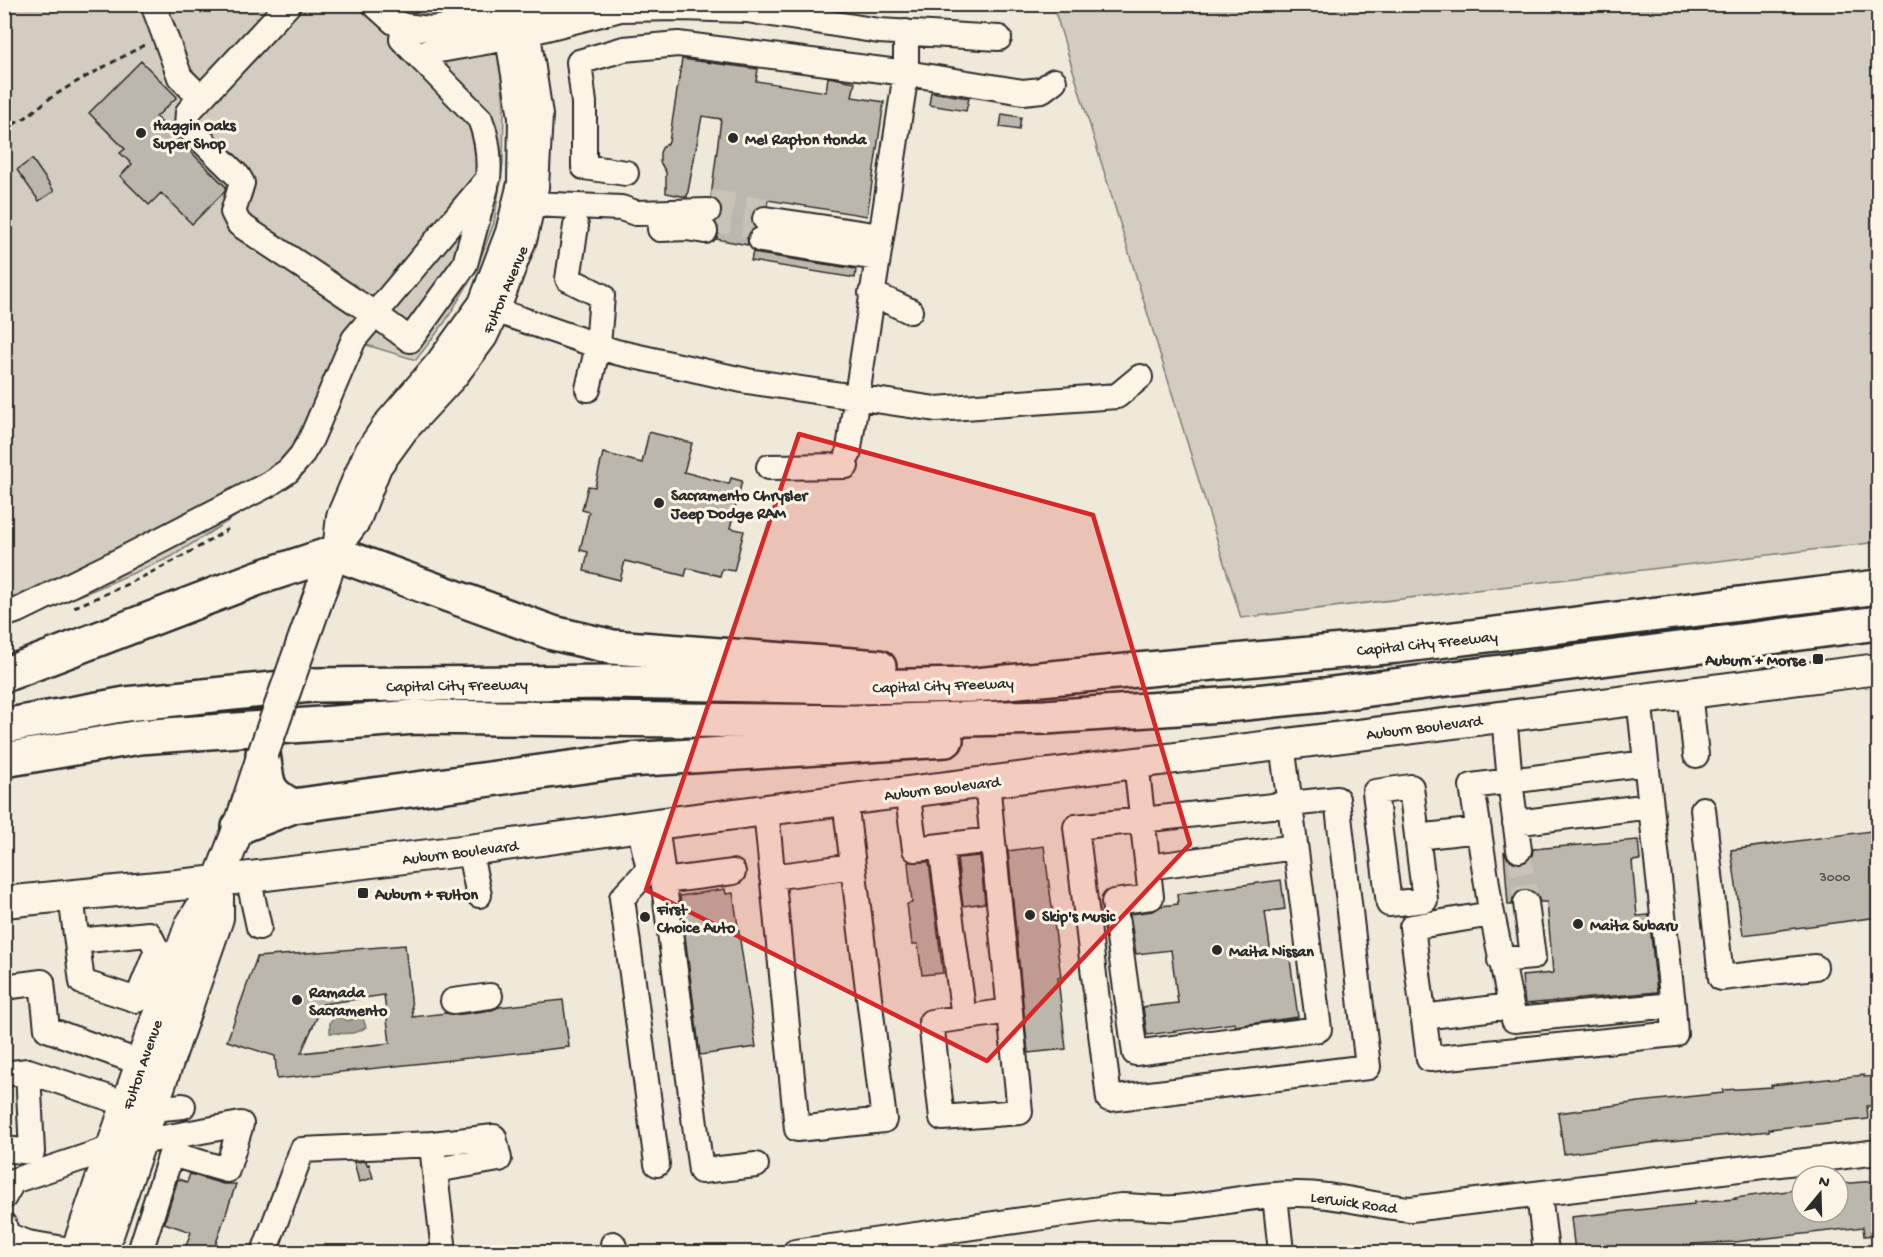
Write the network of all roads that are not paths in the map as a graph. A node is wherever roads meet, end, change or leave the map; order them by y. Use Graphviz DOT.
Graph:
graph roads {
  1 [pos="153,4"];
  2 [pos="290,4"];
  3 [pos="374,4"];
  4 [pos="563,4"];
  5 [pos="800,4"];
  6 [pos="621,9"];
  7 [pos="404,26"];
  8 [pos="517,26"];
  9 [pos="879,30"];
  10 [pos="906,32"];
  11 [pos="999,38"];
  12 [pos="624,49"];
  13 [pos="417,54"];
  14 [pos="906,73"];
  15 [pos="1054,81"];
  16 [pos="201,98"];
  17 [pos="626,172"];
  18 [pos="488,178"];
  19 [pos="532,204"];
  20 [pos="708,216"];
  21 [pos="764,224"];
  22 [pos="576,226"];
  23 [pos="880,241"];
  24 [pos="872,294"];
  25 [pos="489,307"];
  26 [pos="910,311"];
  27 [pos="375,314"];
  28 [pos="598,346"];
  29 [pos="1140,376"];
  30 [pos="588,389"];
  31 [pos="856,397"];
  32 [pos="769,467"];
  33 [pos="334,553"];
  34 [pos="1878,586"];
  35 [pos="4,615"];
  36 [pos="1878,623"];
  37 [pos="1878,669"];
  38 [pos="4,675"];
  39 [pos="975,685"];
  40 [pos="1689,692"];
  41 [pos="1639,698"];
  42 [pos="1236,704"];
  43 [pos="1504,716"];
  44 [pos="4,726"];
  45 [pos="1282,744"];
  46 [pos="262,754"];
  47 [pos="1696,755"];
  48 [pos="4,760"];
  49 [pos="1136,762"];
  50 [pos="1646,763"];
  51 [pos="1510,781"];
  52 [pos="987,782"];
  53 [pos="907,791"];
  54 [pos="845,800"];
  55 [pos="1289,804"];
  56 [pos="293,806"];
  57 [pos="1651,806"];
  58 [pos="1703,809"];
  59 [pos="766,810"];
  60 [pos="1142,821"];
  61 [pos="1515,823"];
  62 [pos="648,825"];
  63 [pos="239,827"];
  64 [pos="1479,830"];
  65 [pos="1418,837"];
  66 [pos="992,840"];
  67 [pos="941,846"];
  68 [pos="1295,847"];
  69 [pos="469,850"];
  70 [pos="1519,850"];
  71 [pos="853,866"];
  72 [pos="1148,867"];
  73 [pos="733,872"];
  74 [pos="248,877"];
  75 [pos="772,877"];
  76 [pos="218,881"];
  77 [pos="664,881"];
  78 [pos="479,895"];
  79 [pos="71,896"];
  80 [pos="4,902"];
  81 [pos="1409,902"];
  82 [pos="1526,903"];
  83 [pos="1492,914"];
  84 [pos="259,927"];
  85 [pos="1412,927"];
  86 [pos="77,941"];
  87 [pos="168,955"];
  88 [pos="1500,960"];
  89 [pos="1815,967"];
  90 [pos="4,987"];
  91 [pos="490,996"];
  92 [pos="453,1001"];
  93 [pos="1673,1005"];
  94 [pos="1010,1011"];
  95 [pos="1512,1013"];
  96 [pos="964,1017"];
  97 [pos="1423,1017"];
  98 [pos="1519,1049"];
  99 [pos="141,1063"];
  100 [pos="16,1072"];
  101 [pos="183,1106"];
  102 [pos="139,1107"];
  103 [pos="432,1144"];
  104 [pos="126,1145"];
  105 [pos="4,1149"];
  106 [pos="1878,1152"];
  107 [pos="657,1164"];
  108 [pos="756,1165"];
  109 [pos="435,1170"];
  110 [pos="1539,1194"];
  111 [pos="1275,1196"];
  112 [pos="4,1197"];
  113 [pos="112,1223"];
  114 [pos="4,1225"];
  115 [pos="143,1243"];
  116 [pos="270,1251"];
  117 [pos="85,1252"];
  118 [pos="444,1252"];
  119 [pos="795,1252"];
  120 [pos="1281,1252"];
  121 [pos="1546,1252"];
  1 -- 16 [label="street"];
  2 -- 16 [label="street"];
  3 -- 7 [label="street"];
  4 -- 8 [label="street"];
  5 -- 9 [label="street"];
  6 -- 8 [label="street"];
  6 -- 9 [label="street"];
  6 -- 12 [label="street"];
  7 -- 8 [label="street"];
  7 -- 13 [label="street"];
  8 -- 13 [label="street"];
  8 -- 19 [label="street, Fulton Avenue"];
  8 -- 25 [label="street, Fulton Avenue"];
  9 -- 10 [label="street"];
  10 -- 11 [label="street"];
  10 -- 14 [label="street"];
  12 -- 14 [label="street"];
  12 -- 17 [label="street"];
  13 -- 18 [label="street"];
  14 -- 15 [label="street"];
  14 -- 23 [label="street"];
  16 -- 27 [label="street"];
  18 -- 27 [label="street"];
  18 -- 27 [label="street"];
  19 -- 20 [label="street"];
  19 -- 25 [label="street, Fulton Avenue"];
  21 -- 23 [label="street"];
  22 -- 28 [label="street"];
  23 -- 24 [label="street"];
  24 -- 26 [label="street"];
  24 -- 31 [label="street"];
  25 -- 28 [label="street"];
  25 -- 33 [label="street, Fulton Avenue"];
  27 -- 35 [label="street"];
  28 -- 30 [label="street"];
  28 -- 31 [label="street"];
  29 -- 31 [label="street"];
  31 -- 32 [label="street"];
  33 -- 38 [label="highway"];
  33 -- 39 [label="highway"];
  33 -- 46 [label="main road, Fulton Avenue, bridge"];
  34 -- 39 [label="highway, Capital City Freeway"];
  36 -- 42 [label="highway, Capital City Freeway"];
  37 -- 40 [label="main road, Auburn Boulevard"];
  39 -- 44 [label="highway, Capital City Freeway"];
  40 -- 41 [label="main road, Auburn Boulevard"];
  40 -- 47 [label="street"];
  41 -- 43 [label="main road, Auburn Boulevard"];
  41 -- 50 [label="street"];
  42 -- 48 [label="highway, Capital City Freeway"];
  42 -- 56 [label="highway"];
  43 -- 45 [label="main road, Auburn Boulevard"];
  43 -- 51 [label="street"];
  45 -- 49 [label="main road, Auburn Boulevard"];
  45 -- 55 [label="street"];
  46 -- 56 [label="highway"];
  46 -- 63 [label="main road, Fulton Avenue"];
  49 -- 52 [label="main road, Auburn Boulevard"];
  49 -- 60 [label="street"];
  50 -- 51 [label="street"];
  50 -- 57 [label="street"];
  51 -- 61 [label="street"];
  51 -- 64 [label="street"];
  52 -- 53 [label="main road, Auburn Boulevard"];
  52 -- 66 [label="street"];
  53 -- 54 [label="main road, Auburn Boulevard"];
  53 -- 67 [label="street"];
  54 -- 59 [label="main road, Auburn Boulevard"];
  54 -- 71 [label="street"];
  55 -- 60 [label="street"];
  55 -- 60 [label="street"];
  55 -- 68 [label="street"];
  56 -- 63 [label="highway"];
  57 -- 61 [label="street"];
  57 -- 93 [label="street"];
  58 -- 89 [label="street"];
  59 -- 62 [label="main road, Auburn Boulevard"];
  59 -- 75 [label="street"];
  60 -- 72 [label="street"];
  61 -- 70 [label="street"];
  62 -- 69 [label="main road, Auburn Boulevard"];
  62 -- 77 [label="street"];
  62 -- 107 [label="street"];
  63 -- 76 [label="main road, Fulton Avenue"];
  64 -- 65 [label="street"];
  64 -- 83 [label="street"];
  65 -- 81 [label="street"];
  65 -- 81 [label="street"];
  66 -- 67 [label="street"];
  66 -- 94 [label="street"];
  67 -- 96 [label="street"];
  68 -- 72 [label="street"];
  68 -- 72 [label="street"];
  69 -- 74 [label="main road, Auburn Boulevard"];
  69 -- 78 [label="street"];
  71 -- 75 [label="street"];
  71 -- 75 [label="street"];
  73 -- 77 [label="street"];
  74 -- 76 [label="main road, Auburn Boulevard"];
  74 -- 84 [label="street"];
  76 -- 79 [label="main road, Auburn Boulevard"];
  76 -- 87 [label="main road, Fulton Avenue"];
  76 -- 102 [label="main road, Fulton Avenue"];
  77 -- 108 [label="street"];
  79 -- 80 [label="main road, Auburn Boulevard"];
  79 -- 86 [label="street"];
  81 -- 85 [label="street"];
  82 -- 88 [label="street"];
  83 -- 85 [label="street"];
  83 -- 88 [label="street"];
  85 -- 97 [label="street"];
  86 -- 87 [label="street"];
  86 -- 87 [label="street"];
  87 -- 99 [label="main road, Fulton Avenue"];
  88 -- 95 [label="street"];
  90 -- 99 [label="street"];
  91 -- 92 [label="street"];
  93 -- 95 [label="street"];
  93 -- 98 [label="street"];
  94 -- 96 [label="street"];
  94 -- 96 [label="street"];
  95 -- 97 [label="street"];
  95 -- 98 [label="street"];
  97 -- 98 [label="street"];
  99 -- 102 [label="main road, Fulton Avenue"];
  100 -- 102 [label="street"];
  100 -- 105 [label="street"];
  101 -- 102 [label="street"];
  102 -- 104 [label="main road, Fulton Avenue"];
  103 -- 109 [label="street"];
  103 -- 109 [label="street"];
  103 -- 116 [label="street"];
  104 -- 112 [label="street"];
  104 -- 113 [label="main road, Fulton Avenue"];
  104 -- 115 [label="street"];
  104 -- 117 [label="main road, Fulton Avenue"];
  106 -- 110 [label="street, Lerwick Road"];
  109 -- 118 [label="street"];
  110 -- 111 [label="street, Lerwick Road"];
  110 -- 121 [label="street"];
  111 -- 119 [label="street, Lerwick Road"];
  111 -- 120 [label="street"];
  113 -- 115 [label="street"];
  113 -- 117 [label="main road, Fulton Avenue"];
  114 -- 117 [label="street"];
}
